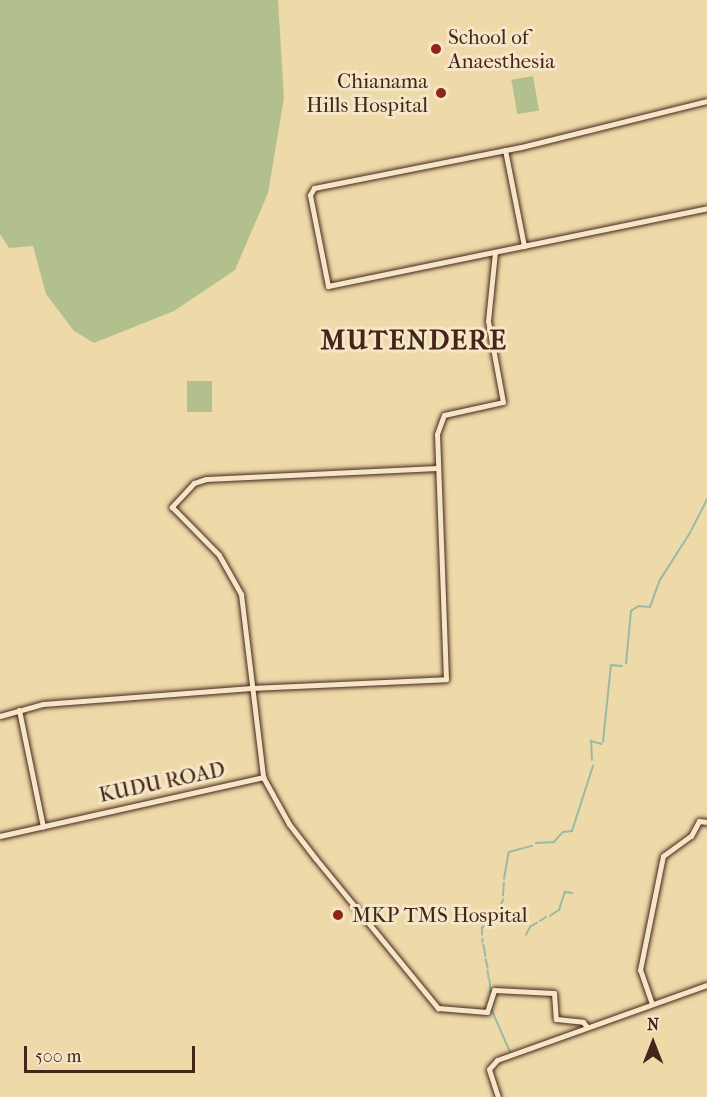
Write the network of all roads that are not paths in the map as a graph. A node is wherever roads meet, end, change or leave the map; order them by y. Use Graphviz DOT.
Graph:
graph roads {
  1 [pos="707,101"];
  2 [pos="505,150"];
  3 [pos="707,208"];
  4 [pos="524,246"];
  5 [pos="495,252"];
  6 [pos="437,468"];
  7 [pos="251,688"];
  8 [pos="17,710"];
  9 [pos="0,716"];
  10 [pos="263,777"];
  11 [pos="40,813"];
  12 [pos="67,821"];
  13 [pos="707,822"];
  14 [pos="42,826"];
  15 [pos="0,835"];
  16 [pos="707,985"];
  17 [pos="652,1004"];
  18 [pos="587,1028"];
  19 [pos="498,1097"];
  1 -- 2 [label="main road"];
  2 -- 4 [label="main road"];
  2 -- 5 [label="main road"];
  3 -- 4 [label="main road"];
  4 -- 5 [label="main road"];
  5 -- 6 [label="main road"];
  6 -- 7 [label="main road"];
  6 -- 7 [label="main road"];
  7 -- 8 [label="main road"];
  7 -- 10 [label="main road"];
  8 -- 9 [label="main road"];
  8 -- 11 [label="main road"];
  8 -- 14 [label="main road"];
  10 -- 12 [label="main road, KUDU ROAD"];
  10 -- 18 [label="main road"];
  11 -- 12 [label="main road"];
  11 -- 14 [label="main road"];
  12 -- 14 [label="main road, KUDU ROAD"];
  13 -- 17 [label="main road"];
  14 -- 15 [label="main road, KUDU ROAD"];
  16 -- 17 [label="main road"];
  17 -- 18 [label="main road"];
  18 -- 19 [label="main road"];
}
